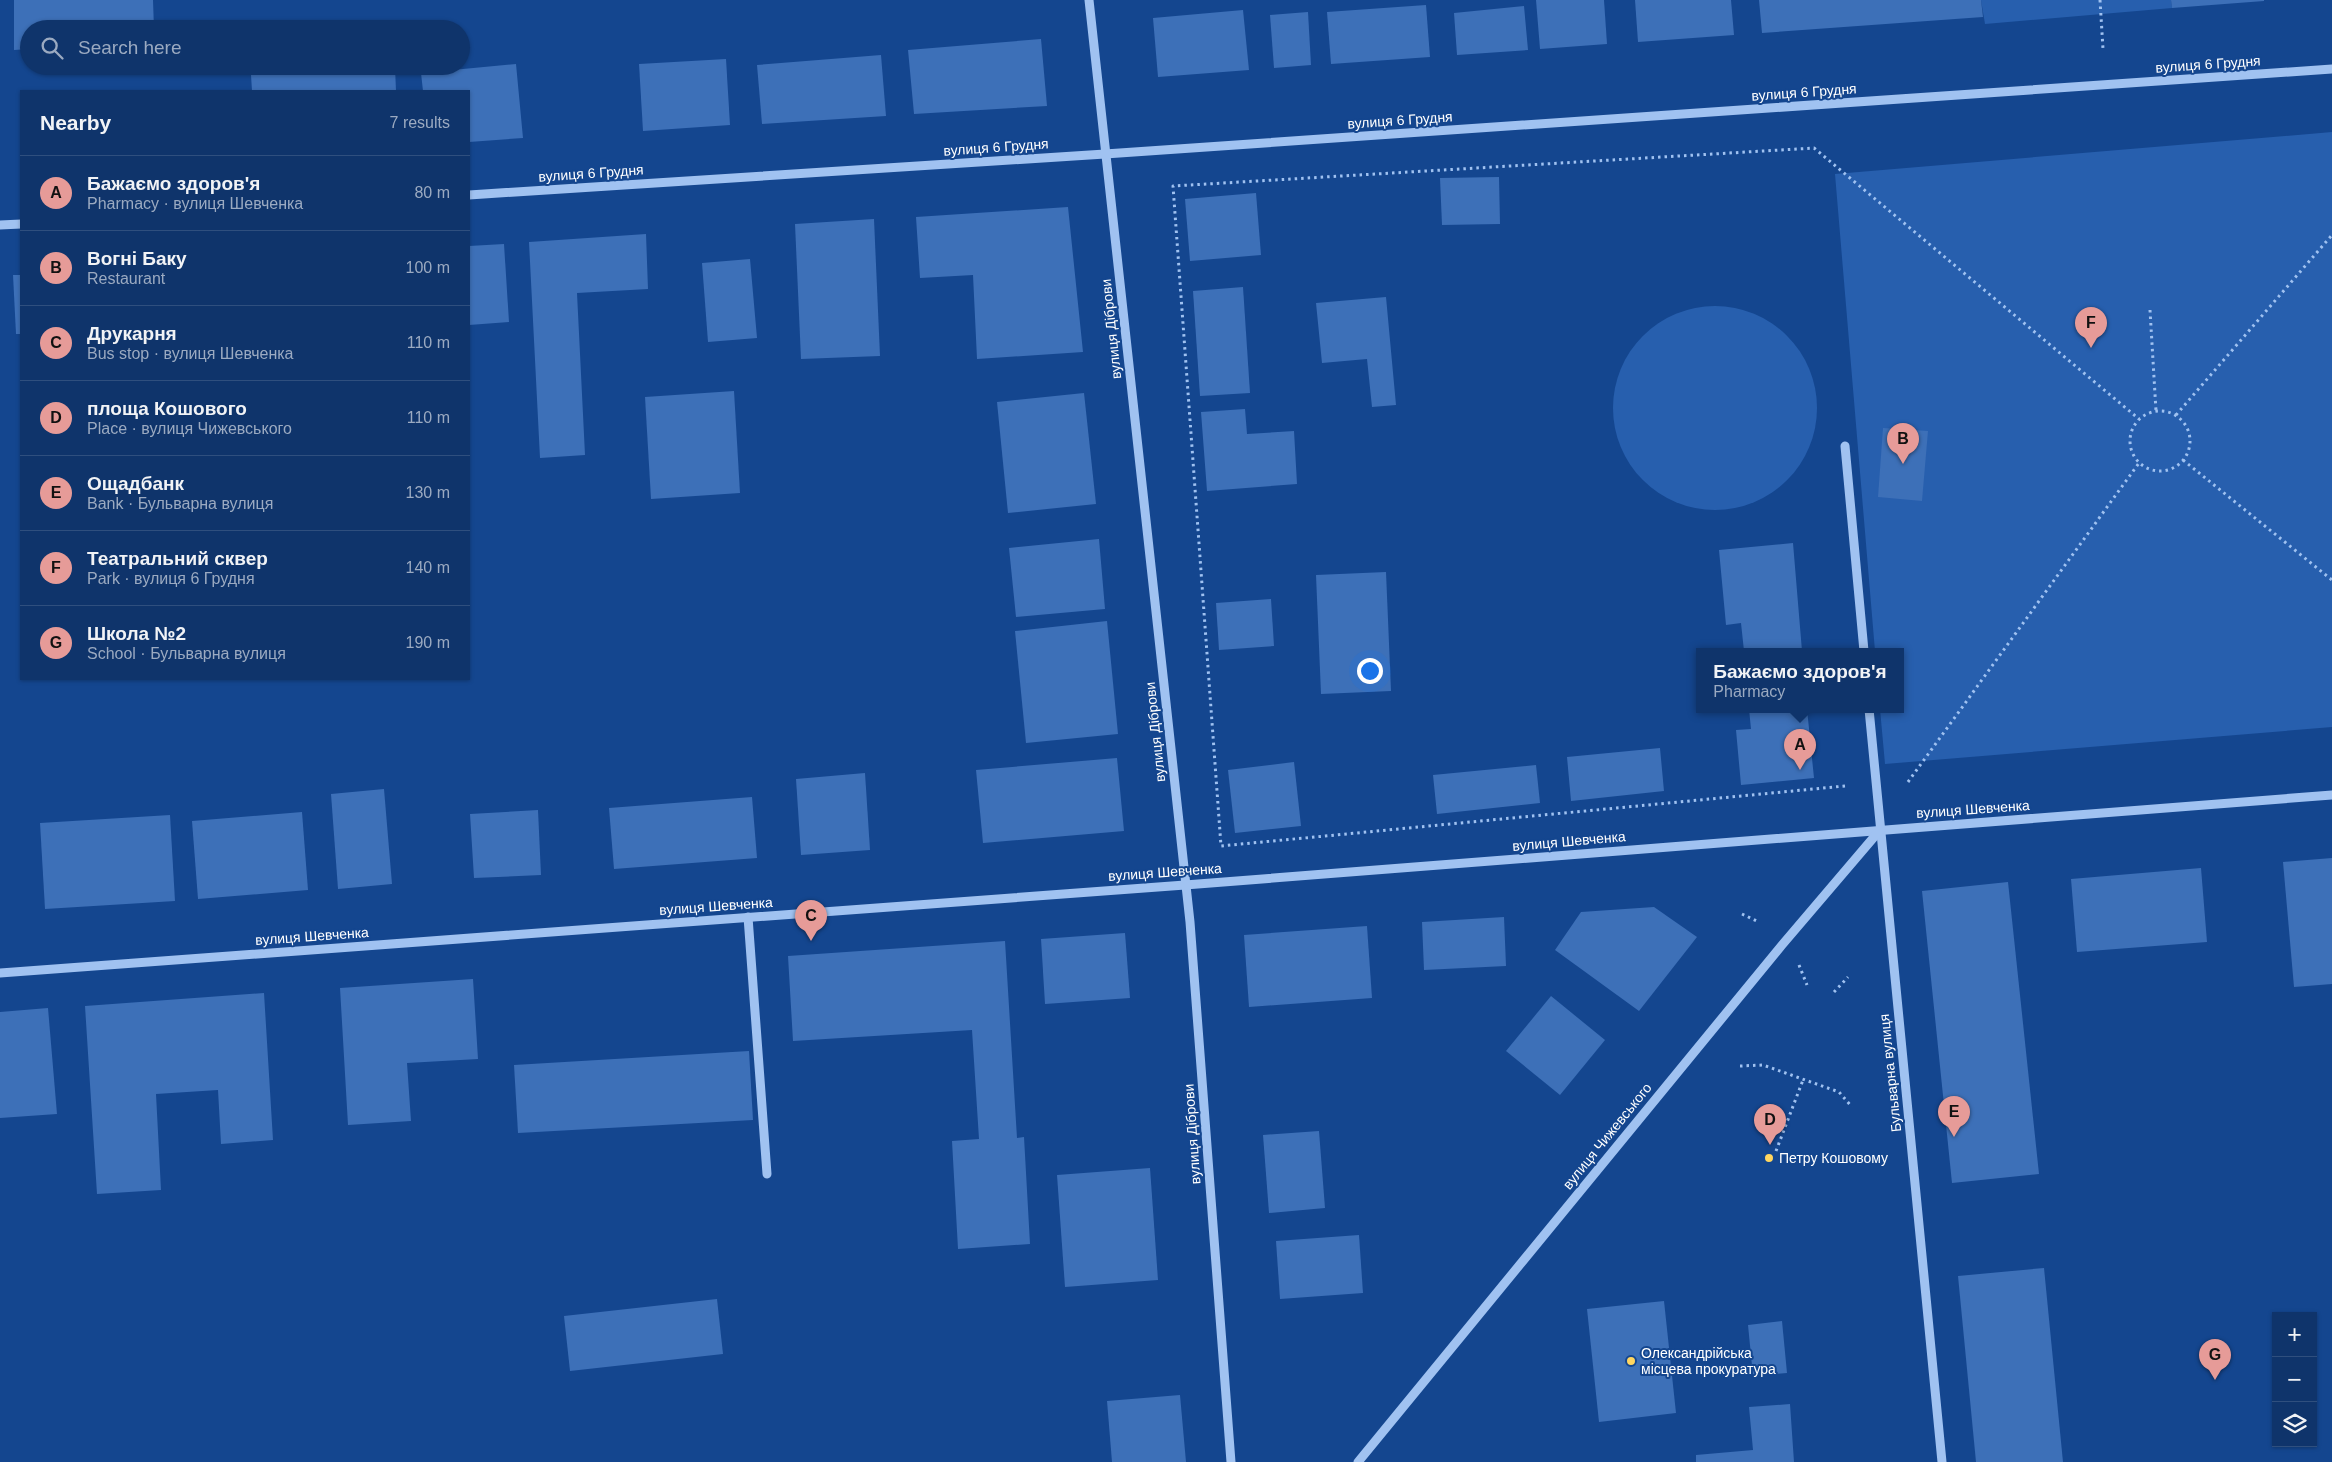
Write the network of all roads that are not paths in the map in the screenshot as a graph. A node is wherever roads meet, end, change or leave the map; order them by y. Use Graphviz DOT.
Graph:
graph roads {
  1 [pos="1089,0"];
  2 [pos="2332,69"];
  3 [pos="1105,154"];
  4 [pos="470,195"];
  5 [pos="20,224"];
  6 [pos="0,225"];
  7 [pos="1845,446"];
  8 [pos="1864,648"];
  9 [pos="1869,713"];
  10 [pos="2332,795"];
  11 [pos="1880,830"];
  12 [pos="1185,885"];
  13 [pos="748,917"];
  14 [pos="0,973"];
  15 [pos="767,1174"];
  16 [pos="1231,1462"];
  17 [pos="1358,1462"];
  18 [pos="1942,1462"];
  1 -- 3 [label="street, вулиця Діброви"];
  2 -- 3 [label="street, вулиця 6 Грудня"];
  3 -- 4 [label="street, вулиця 6 Грудня"];
  3 -- 12 [label="street, вулиця Діброви"];
  5 -- 6 [label="street"];
  7 -- 8 [label="street"];
  9 -- 11 [label="street, Бульварна вулиця"];
  10 -- 11 [label="street, вулиця Шевченка"];
  11 -- 12 [label="street, вулиця Шевченка"];
  11 -- 17 [label="street, вулиця Чижевського"];
  11 -- 18 [label="street, Бульварна вулиця"];
  12 -- 13 [label="street, вулиця Шевченка"];
  12 -- 16 [label="street, вулиця Діброви"];
  13 -- 14 [label="street, вулиця Шевченка"];
  13 -- 15 [label="street"];
}
